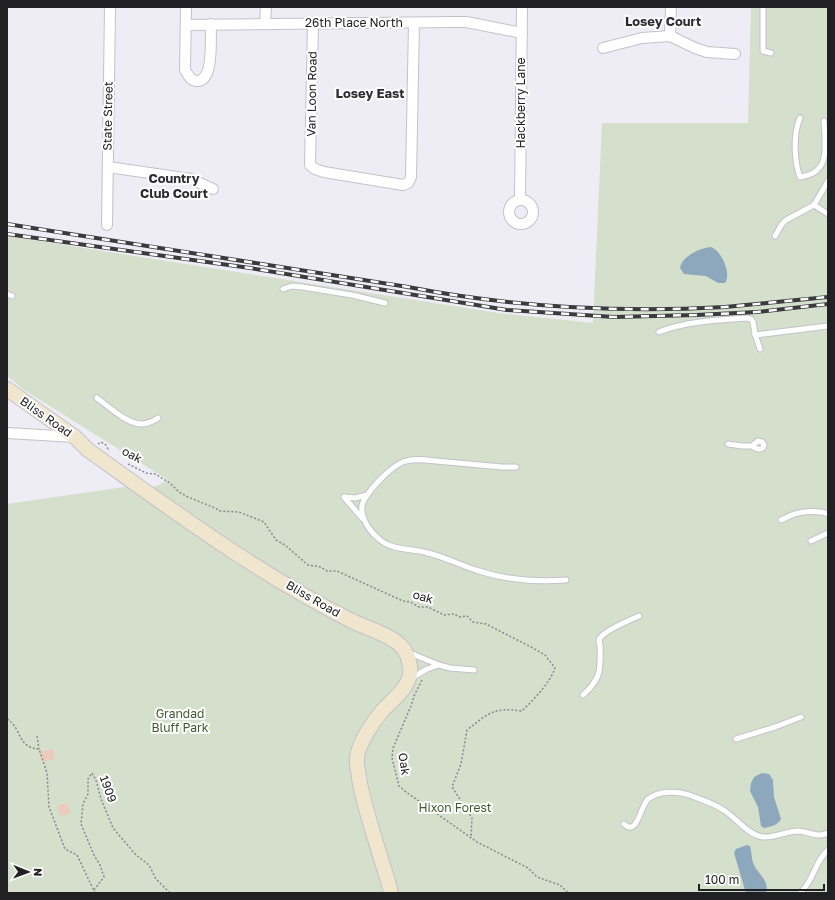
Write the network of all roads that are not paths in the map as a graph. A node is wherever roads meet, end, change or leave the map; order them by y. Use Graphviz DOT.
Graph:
graph roads {
  1 [pos="110,7"];
  2 [pos="186,7"];
  3 [pos="266,7"];
  4 [pos="522,7"];
  5 [pos="671,7"];
  6 [pos="763,7"];
  7 [pos="313,23"];
  8 [pos="414,23"];
  9 [pos="211,24"];
  10 [pos="266,24"];
  11 [pos="186,25"];
  12 [pos="522,33"];
  13 [pos="670,36"];
  14 [pos="603,48"];
  15 [pos="771,53"];
  16 [pos="735,54"];
  17 [pos="800,118"];
  18 [pos="824,121"];
  19 [pos="108,167"];
  20 [pos="828,181"];
  21 [pos="213,189"];
  22 [pos="520,200"];
  23 [pos="814,205"];
  24 [pos="828,214"];
  25 [pos="107,225"];
  26 [pos="775,236"];
  27 [pos="283,289"];
  28 [pos="386,303"];
  29 [pos="828,326"];
  30 [pos="659,332"];
  31 [pos="755,335"];
  32 [pos="760,349"];
  33 [pos="7,389"];
  34 [pos="97,398"];
  35 [pos="158,418"];
  36 [pos="7,433"];
  37 [pos="75,437"];
  38 [pos="728,444"];
  39 [pos="752,446"];
  40 [pos="516,467"];
  41 [pos="367,495"];
  42 [pos="828,514"];
  43 [pos="780,520"];
  44 [pos="364,521"];
  45 [pos="828,533"];
  46 [pos="810,541"];
  47 [pos="566,580"];
  48 [pos="638,616"];
  49 [pos="405,651"];
  50 [pos="439,665"];
  51 [pos="474,670"];
  52 [pos="408,680"];
  53 [pos="583,695"];
  54 [pos="801,717"];
  55 [pos="736,739"];
  56 [pos="624,824"];
  57 [pos="828,833"];
  58 [pos="828,850"];
  59 [pos="392,893"];
  60 [pos="800,893"];
  1 -- 19 [label="street, State Street"];
  2 -- 11 [label="street"];
  3 -- 10 [label="street"];
  4 -- 12 [label="street, Hackberry Lane"];
  5 -- 13 [label="street"];
  6 -- 15 [label="lane"];
  7 -- 8 [label="street, 26th Place North"];
  7 -- 8 [label="street, Van Loon Road"];
  7 -- 10 [label="street, 26th Place North"];
  8 -- 12 [label="street, 26th Place North"];
  9 -- 10 [label="street, 26th Place North"];
  9 -- 11 [label="street, 26th Place North"];
  9 -- 11 [label="street"];
  12 -- 22 [label="street, Hackberry Lane"];
  13 -- 14 [label="street"];
  13 -- 16 [label="street"];
  17 -- 18 [label="lane"];
  19 -- 21 [label="street"];
  19 -- 25 [label="street, State Street"];
  20 -- 23 [label="lane"];
  23 -- 24 [label="lane"];
  23 -- 26 [label="lane"];
  27 -- 28 [label="lane"];
  29 -- 31 [label="lane"];
  30 -- 31 [label="lane"];
  31 -- 32 [label="lane"];
  33 -- 37 [label="street, Bliss Road"];
  34 -- 35 [label="lane"];
  36 -- 37 [label="street"];
  37 -- 49 [label="street, Bliss Road"];
  38 -- 39 [label="lane"];
  40 -- 41 [label="lane"];
  41 -- 44 [label="lane"];
  41 -- 44 [label="lane"];
  42 -- 43 [label="lane"];
  44 -- 47 [label="lane"];
  45 -- 46 [label="lane"];
  48 -- 53 [label="lane"];
  49 -- 50 [label="lane"];
  49 -- 52 [label="street"];
  50 -- 51 [label="lane"];
  50 -- 52 [label="lane"];
  52 -- 59 [label="street"];
  54 -- 55 [label="lane"];
  56 -- 57 [label="lane"];
  58 -- 60 [label="lane"];
}
